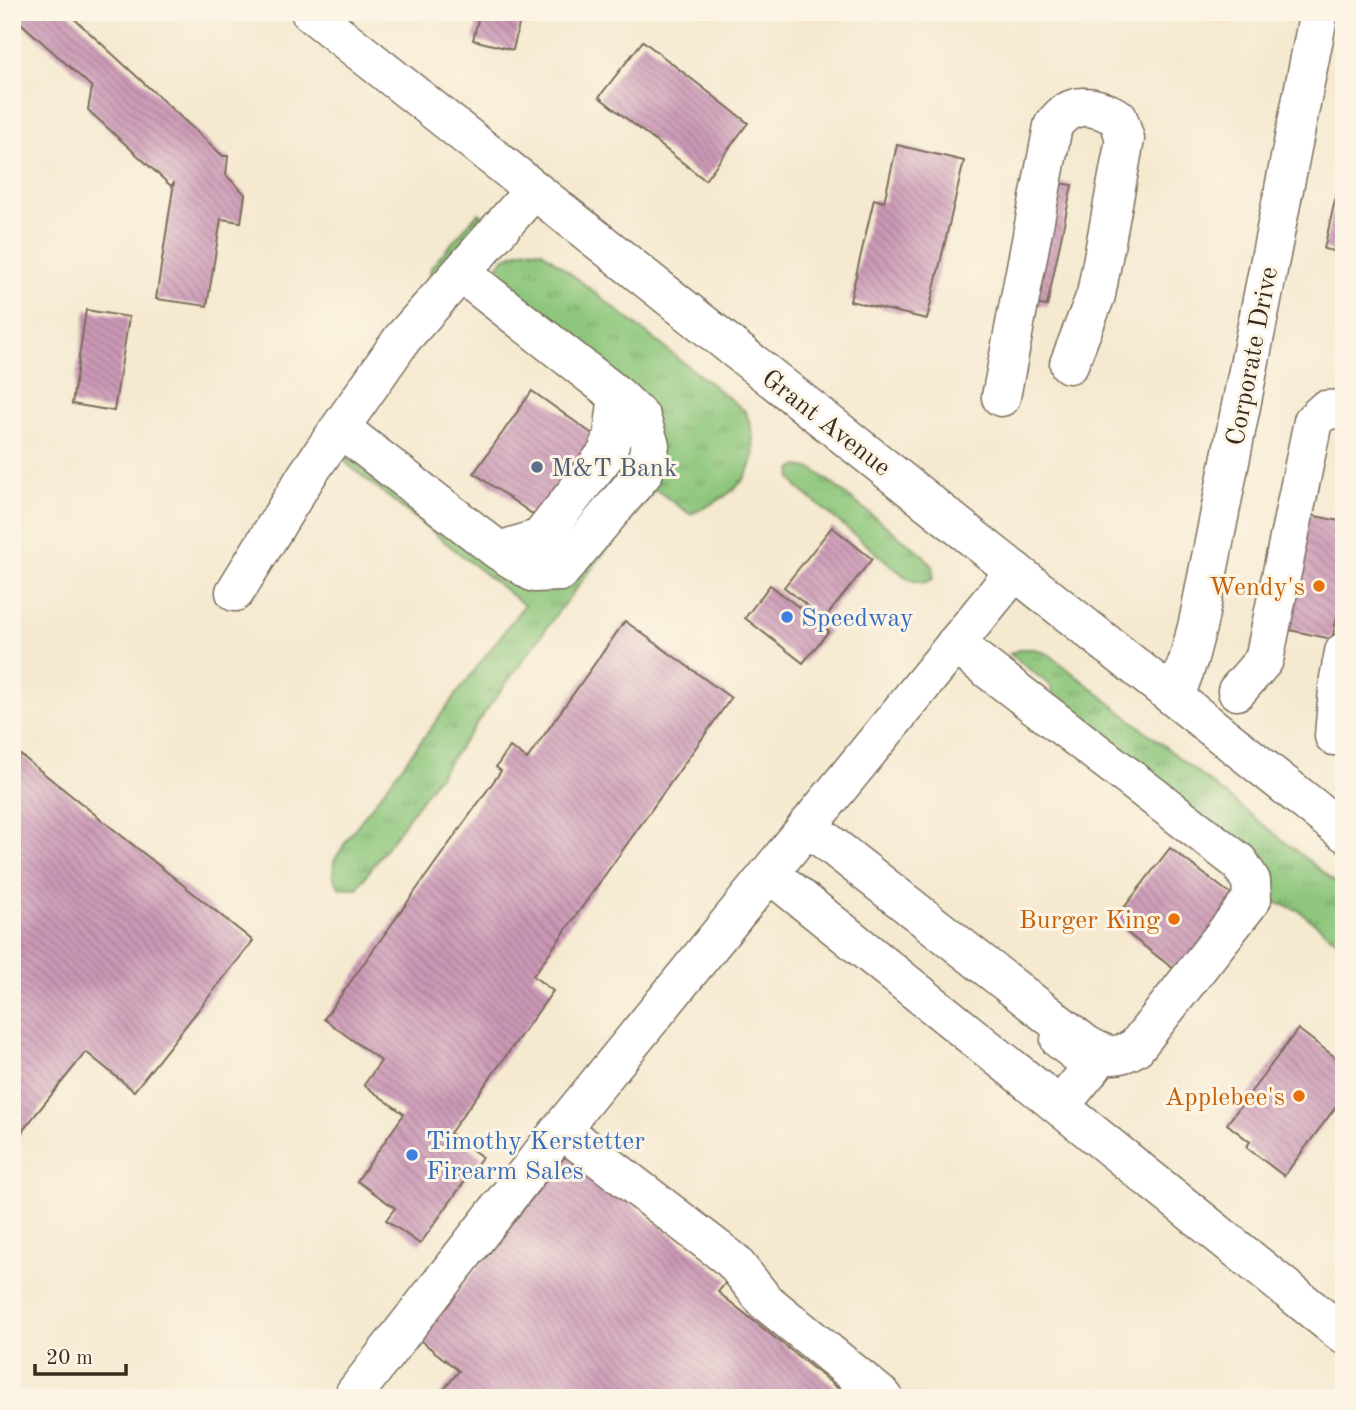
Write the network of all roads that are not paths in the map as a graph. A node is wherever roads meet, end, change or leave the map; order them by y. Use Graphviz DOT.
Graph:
graph roads {
  1 [pos="310,12"];
  2 [pos="1319,12"];
  3 [pos="534,190"];
  4 [pos="461,273"];
  5 [pos="1069,364"];
  6 [pos="1001,397"];
  7 [pos="1344,409"];
  8 [pos="340,428"];
  9 [pos="1015,571"];
  10 [pos="235,592"];
  11 [pos="955,644"];
  12 [pos="1344,652"];
  13 [pos="1237,691"];
  14 [pos="1175,697"];
  15 [pos="1334,736"];
  16 [pos="804,830"];
  17 [pos="1344,832"];
  18 [pos="769,873"];
  19 [pos="1060,1106"];
  20 [pos="562,1129"];
  21 [pos="1340,1324"];
  22 [pos="356,1398"];
  23 [pos="884,1398"];
  1 -- 3 [label="main road, Grant Avenue"];
  2 -- 14 [label="main road, Corporate Drive"];
  3 -- 4 [label="main road"];
  3 -- 9 [label="main road, Grant Avenue"];
  4 -- 8 [label="main road"];
  4 -- 8 [label="main road"];
  5 -- 6 [label="main road"];
  7 -- 13 [label="main road"];
  8 -- 10 [label="main road"];
  9 -- 11 [label="main road"];
  9 -- 14 [label="main road, Grant Avenue"];
  11 -- 16 [label="main road"];
  11 -- 16 [label="main road"];
  12 -- 15 [label="main road"];
  14 -- 17 [label="main road, Grant Avenue"];
  16 -- 18 [label="main road"];
  16 -- 19 [label="main road"];
  18 -- 19 [label="main road"];
  18 -- 20 [label="main road"];
  19 -- 21 [label="main road"];
  20 -- 22 [label="main road"];
  20 -- 23 [label="main road"];
}
